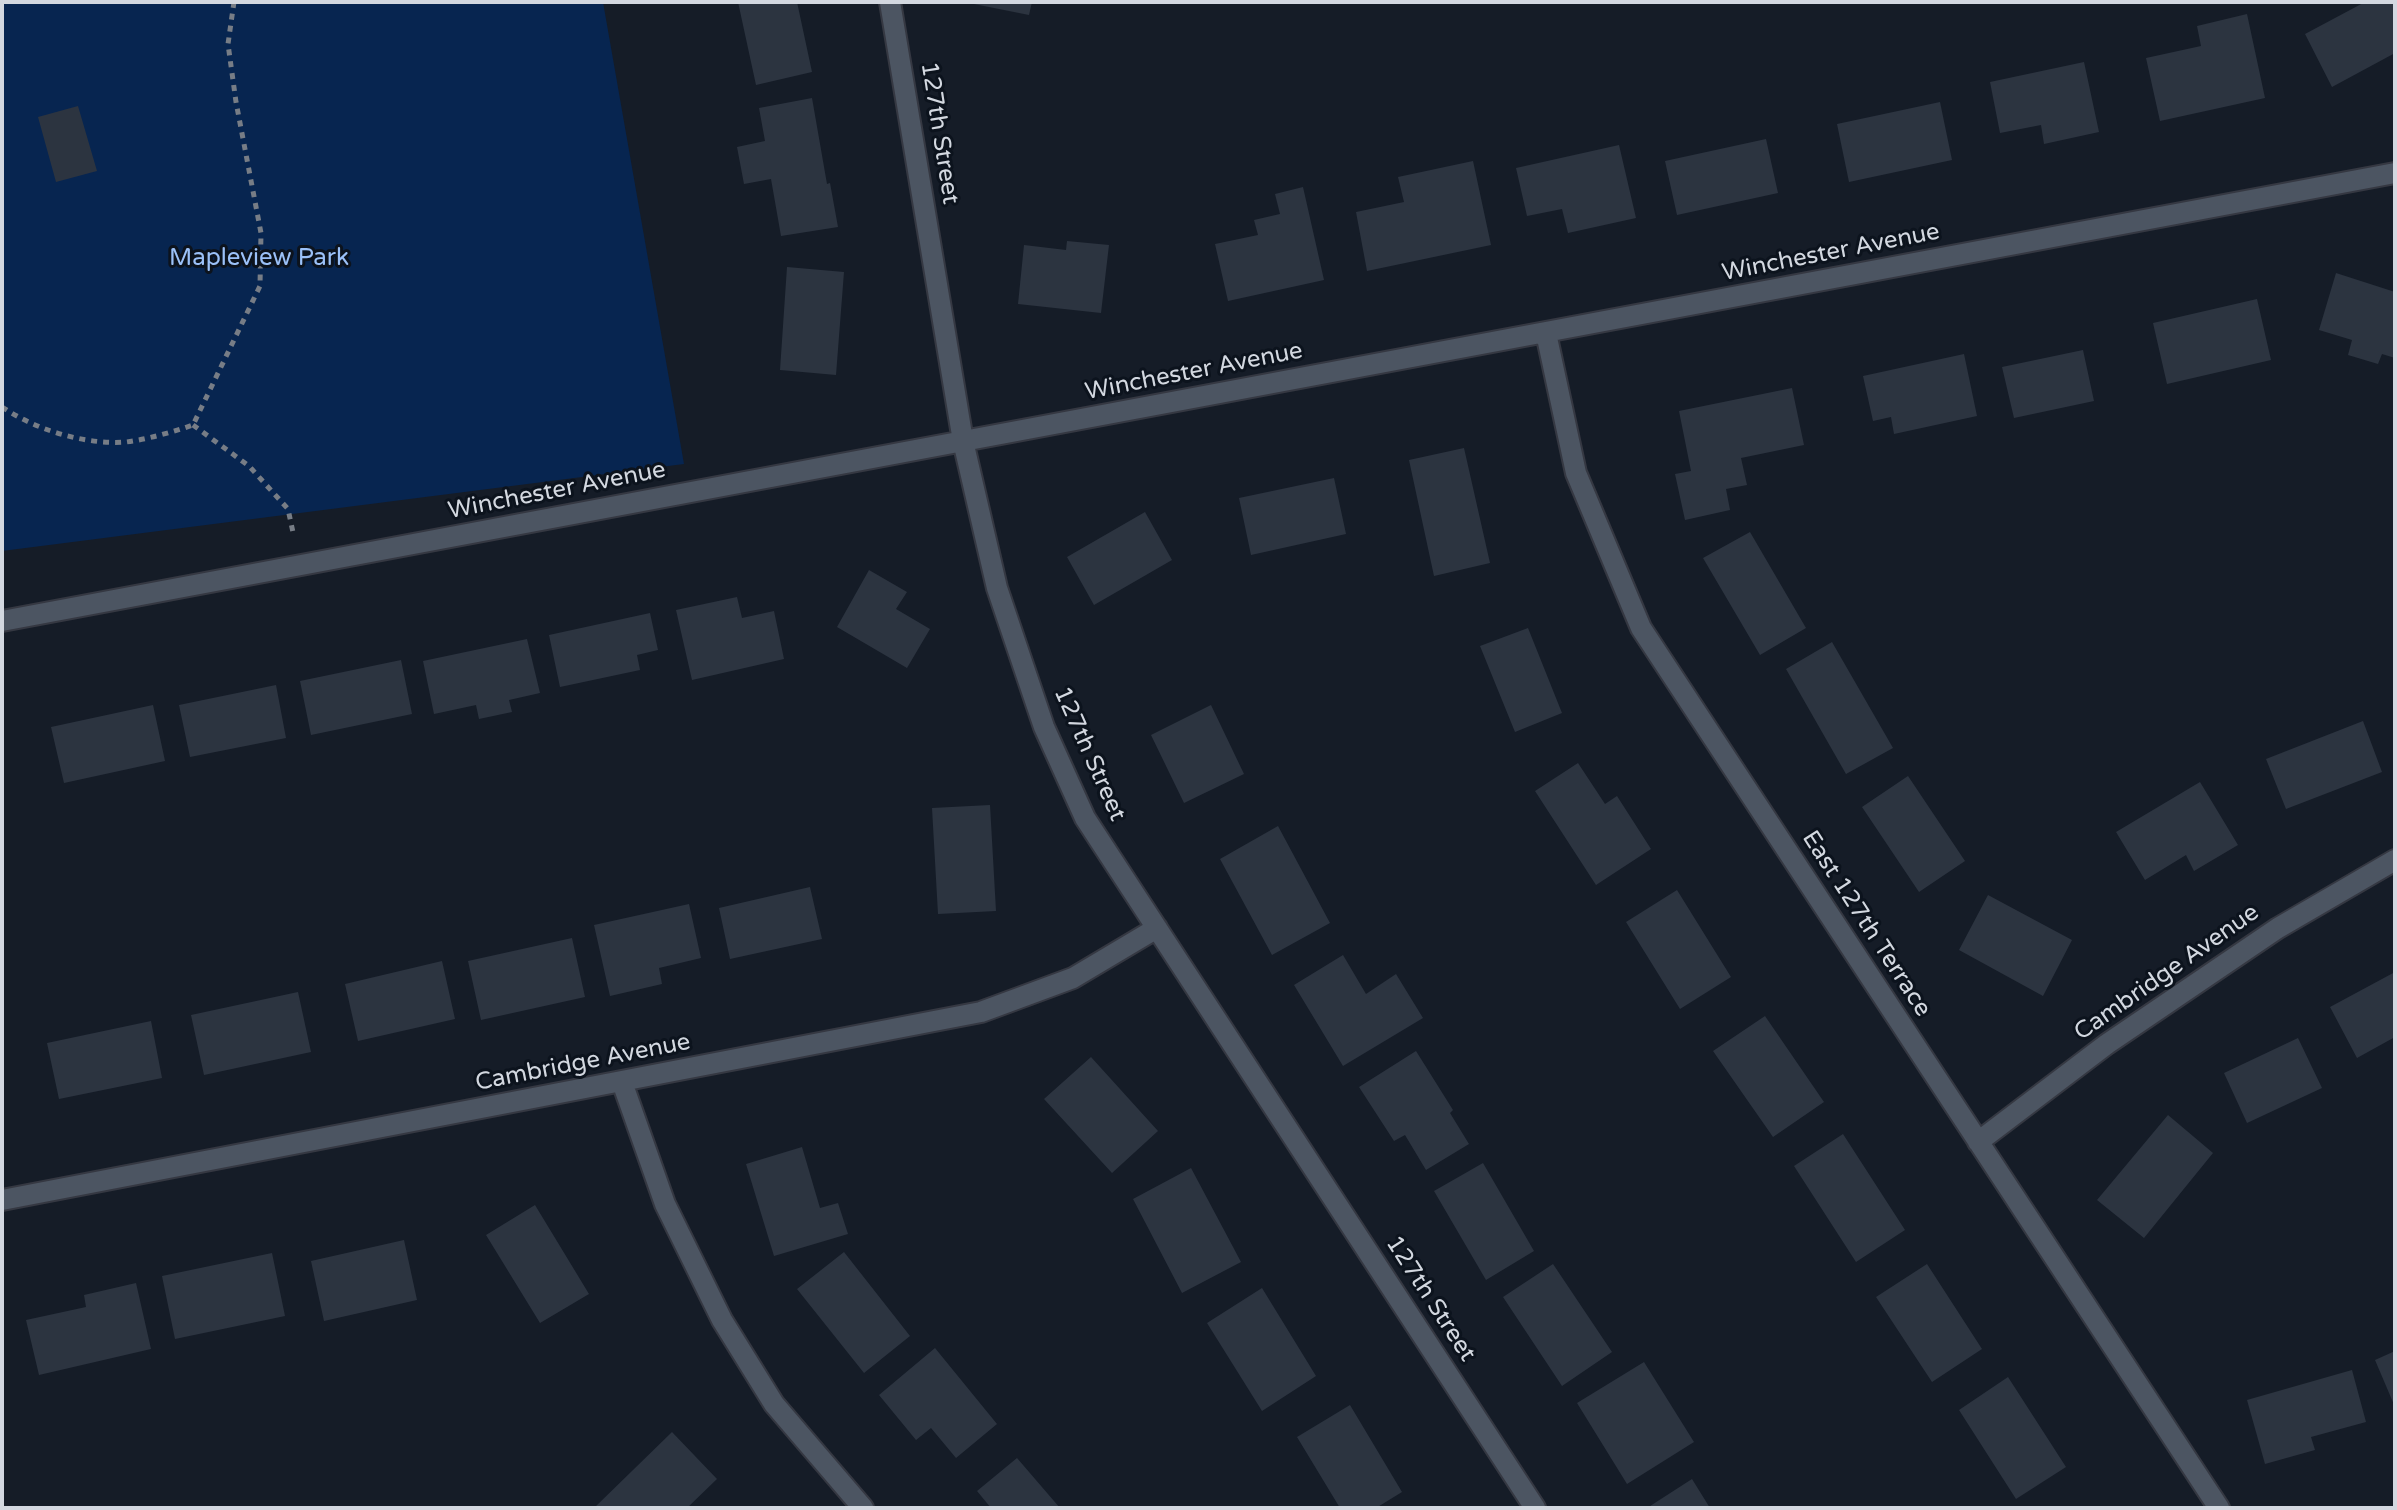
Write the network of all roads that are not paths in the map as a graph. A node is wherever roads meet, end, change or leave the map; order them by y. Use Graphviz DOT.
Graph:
graph roads {
  1 [pos="890,2"];
  2 [pos="2395,173"];
  3 [pos="1546,333"];
  4 [pos="963,441"];
  5 [pos="2,621"];
  6 [pos="2395,860"];
  7 [pos="1157,928"];
  8 [pos="622,1082"];
  9 [pos="1978,1142"];
  10 [pos="2,1200"];
  11 [pos="863,1508"];
  12 [pos="1535,1508"];
  13 [pos="2219,1508"];
  1 -- 4 [label="street, 127th Street"];
  2 -- 3 [label="street, Winchester Avenue"];
  3 -- 4 [label="street, Winchester Avenue"];
  3 -- 9 [label="street, East 127th Terrace"];
  4 -- 5 [label="street, Winchester Avenue"];
  4 -- 7 [label="street, 127th Street"];
  6 -- 9 [label="street, Cambridge Avenue"];
  7 -- 8 [label="street, Cambridge Avenue"];
  7 -- 12 [label="street, 127th Street"];
  8 -- 10 [label="street, Cambridge Avenue"];
  8 -- 11 [label="street"];
  9 -- 13 [label="street, East 127th Terrace"];
}
